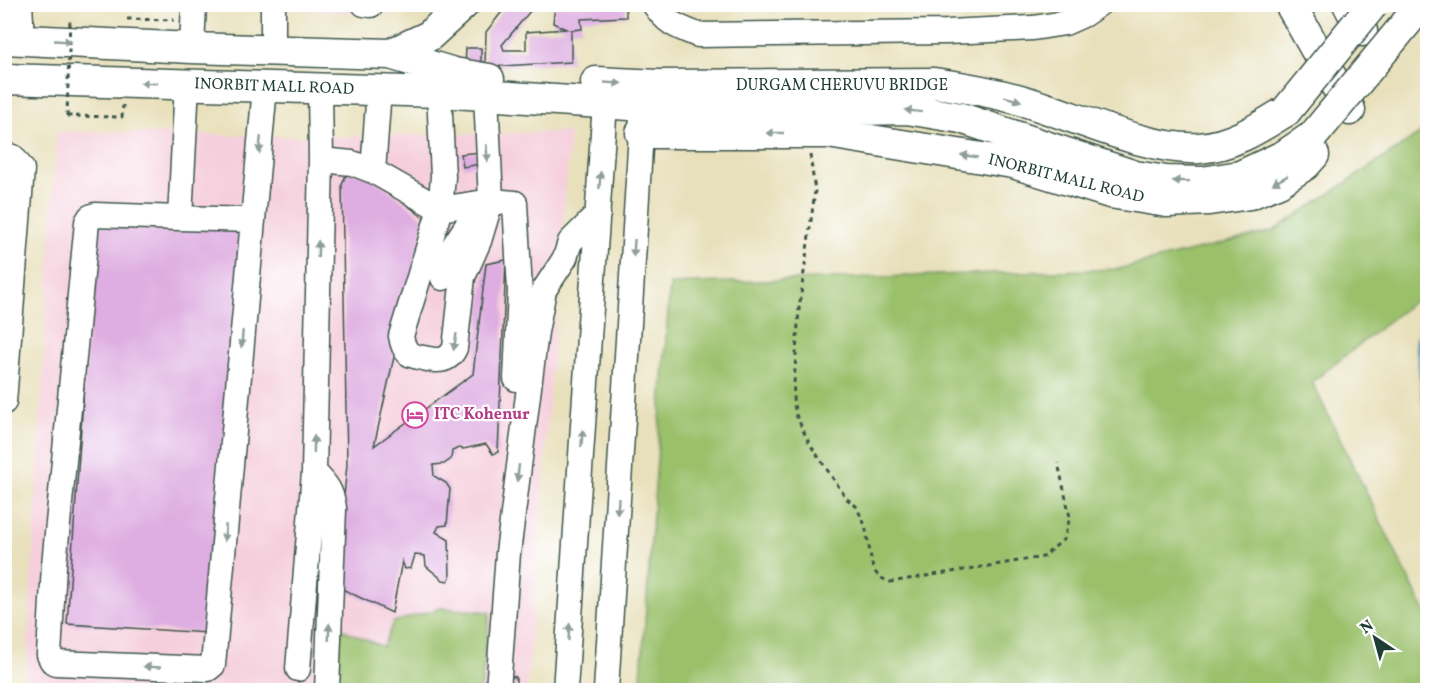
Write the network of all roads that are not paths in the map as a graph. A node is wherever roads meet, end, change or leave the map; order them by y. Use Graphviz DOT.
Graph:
graph roads {
  1 [pos="20,4"];
  2 [pos="273,4"];
  3 [pos="364,4"];
  4 [pos="654,4"];
  5 [pos="1099,4"];
  6 [pos="1290,4"];
  7 [pos="1348,4"];
  8 [pos="1404,4"];
  9 [pos="1422,4"];
  10 [pos="371,5"];
  11 [pos="452,9"];
  12 [pos="1368,18"];
  13 [pos="193,24"];
  14 [pos="13,39"];
  15 [pos="273,51"];
  16 [pos="390,54"];
  17 [pos="4,79"];
  18 [pos="187,84"];
  19 [pos="265,87"];
  20 [pos="320,88"];
  21 [pos="379,90"];
  22 [pos="439,92"];
  23 [pos="486,95"];
  24 [pos="542,99"];
  25 [pos="605,103"];
  26 [pos="1350,110"];
  27 [pos="642,119"];
  28 [pos="4,156"];
  29 [pos="321,160"];
  30 [pos="373,171"];
  31 [pos="481,203"];
  32 [pos="440,209"];
  33 [pos="598,214"];
  34 [pos="180,218"];
  35 [pos="253,220"];
  36 [pos="443,278"];
  37 [pos="533,290"];
  38 [pos="515,400"];
  39 [pos="4,402"];
  40 [pos="314,472"];
  41 [pos="508,553"];
  42 [pos="298,669"];
  43 [pos="511,669"];
  44 [pos="327,690"];
  45 [pos="498,690"];
  46 [pos="565,690"];
  47 [pos="606,690"];
  1 -- 14 [label="street"];
  2 -- 15 [label="street"];
  3 -- 10 [label="street"];
  4 -- 5 [label="street"];
  6 -- 26 [label="main road"];
  7 -- 12 [label="main road"];
  8 -- 26 [label="main road, INORBIT MALL ROAD"];
  9 -- 27 [label="main road, DURGAM CHERUVU BRIDGE, one-way, bridge"];
  11 -- 16 [label="main road"];
  16 -- 12 [label="main road, DURGAM CHERUVU BRIDGE, one-way, bridge"];
  14 -- 13 [label="main road, one-way"];
  13 -- 15 [label="main road"];
  15 -- 16 [label="main road"];
  18 -- 17 [label="main road, INORBIT MALL ROAD, one-way"];
  18 -- 19 [label="main road, INORBIT MALL ROAD"];
  18 -- 34 [label="street"];
  19 -- 20 [label="main road, INORBIT MALL ROAD"];
  19 -- 35 [label="street, one-way"];
  20 -- 21 [label="main road, INORBIT MALL ROAD"];
  20 -- 29 [label="street"];
  21 -- 22 [label="main road, INORBIT MALL ROAD"];
  21 -- 30 [label="street"];
  22 -- 23 [label="main road, INORBIT MALL ROAD"];
  22 -- 32 [label="street"];
  23 -- 24 [label="main road, INORBIT MALL ROAD"];
  23 -- 31 [label="street, one-way"];
  24 -- 25 [label="main road, DURGAM CHERUVU BRIDGE"];
  25 -- 27 [label="main road, DURGAM CHERUVU BRIDGE"];
  33 -- 25 [label="street, one-way"];
  26 -- 27 [label="main road, INORBIT MALL ROAD, one-way"];
  27 -- 47 [label="street, one-way"];
  28 -- 39 [label="street"];
  29 -- 30 [label="street"];
  40 -- 29 [label="street, one-way"];
  30 -- 32 [label="street"];
  31 -- 32 [label="street"];
  31 -- 32 [label="street, one-way"];
  31 -- 36 [label="street"];
  31 -- 37 [label="street"];
  33 -- 37 [label="street"];
  46 -- 33 [label="street, one-way"];
  34 -- 35 [label="street"];
  35 -- 34 [label="street, one-way"];
  37 -- 38 [label="street"];
  37 -- 41 [label="street, one-way"];
  40 -- 42 [label="street"];
  44 -- 40 [label="street, one-way"];
  41 -- 43 [label="street"];
  41 -- 45 [label="street"];
}
